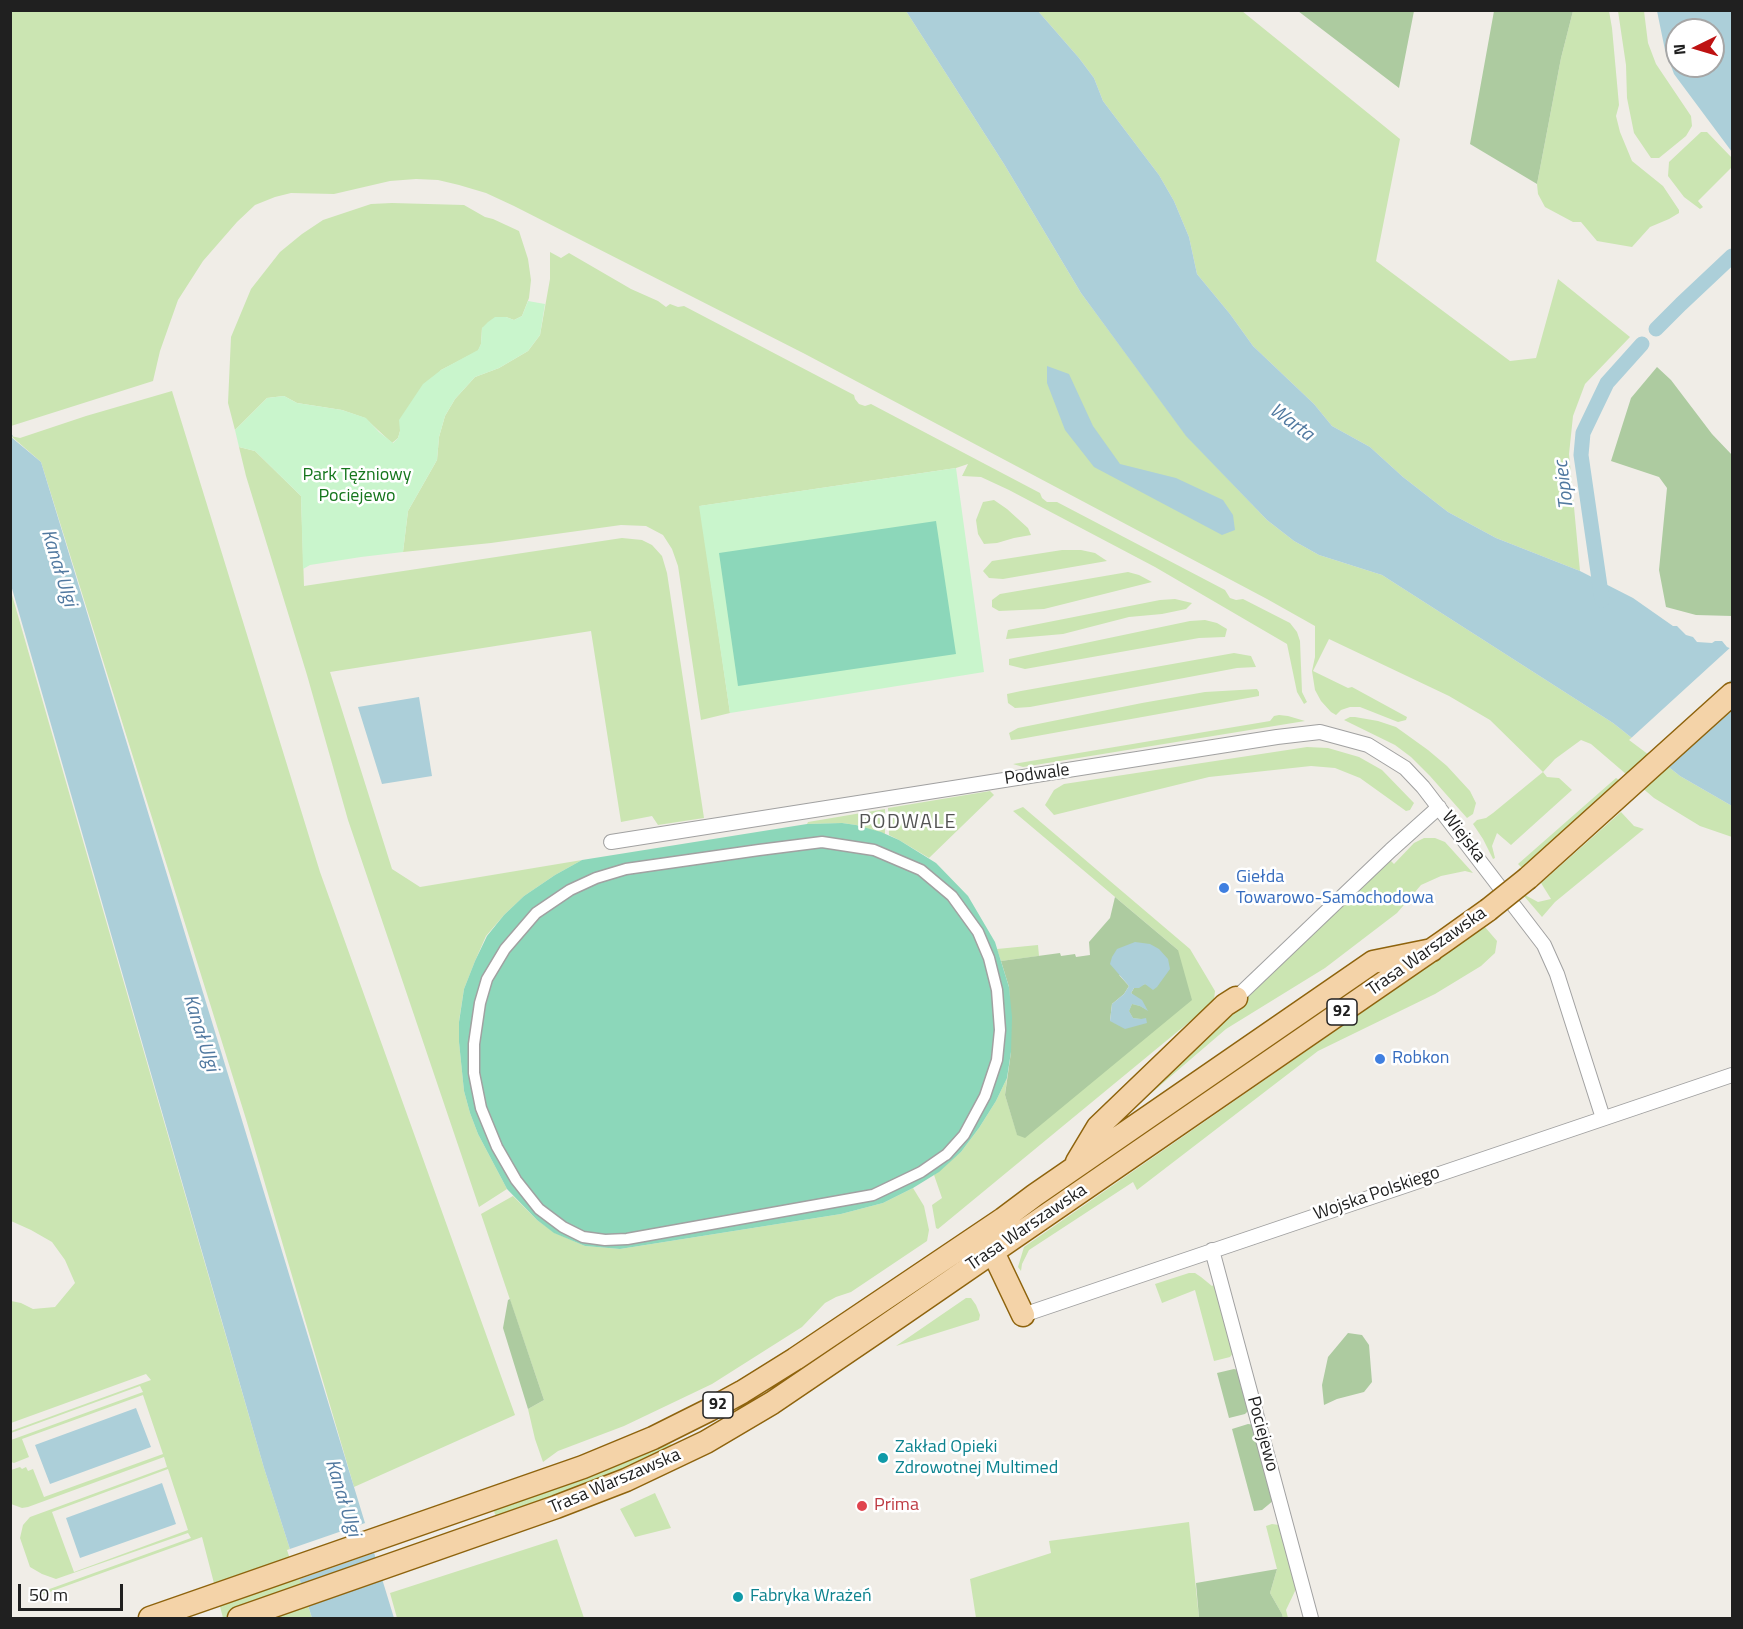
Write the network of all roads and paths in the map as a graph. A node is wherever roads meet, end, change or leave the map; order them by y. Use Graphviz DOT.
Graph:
graph roads {
  1 [pos="1732,694"];
  2 [pos="1439,807"];
  3 [pos="611,842"];
  4 [pos="1432,950"];
  5 [pos="1236,998"];
  6 [pos="1732,1075"];
  7 [pos="1603,1118"];
  8 [pos="946,1154"];
  9 [pos="1074,1168"];
  10 [pos="1003,1219"];
  11 [pos="1212,1250"];
  12 [pos="993,1252"];
  13 [pos="1023,1315"];
  14 [pos="150,1618"];
  15 [pos="239,1618"];
  16 [pos="1311,1618"];
  1 -- 4 [label="main road, Trasa Warszawska / 92, bridge"];
  2 -- 3 [label="street, Podwale"];
  2 -- 5 [label="street, Wiejska"];
  2 -- 7 [label="street, Wiejska"];
  4 -- 9 [label="main road, Trasa Warszawska / 92"];
  4 -- 12 [label="main road, Trasa Warszawska / 92"];
  5 -- 9 [label="main road"];
  6 -- 7 [label="street, Wojska Polskiego"];
  7 -- 11 [label="street, Wojska Polskiego"];
  8 -- 8 [label="street"];
  9 -- 10 [label="main road, Trasa Warszawska / 92"];
  10 -- 12 [label="main road"];
  10 -- 14 [label="main road, Trasa Warszawska / 92"];
  11 -- 13 [label="street, Wojska Polskiego"];
  11 -- 16 [label="street, Pociejewo"];
  12 -- 13 [label="main road"];
  12 -- 15 [label="main road, Trasa Warszawska / 92"];
}
